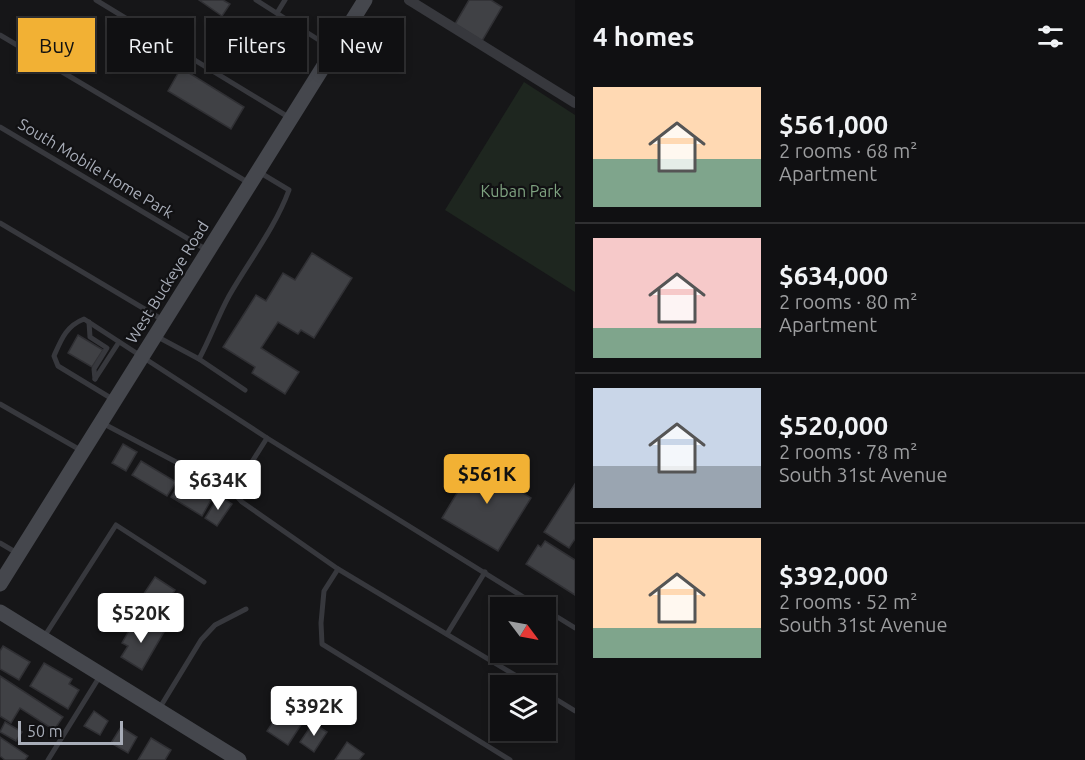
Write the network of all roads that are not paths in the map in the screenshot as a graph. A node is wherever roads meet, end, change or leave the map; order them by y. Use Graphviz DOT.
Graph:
graph roads {
  1 [pos="96,0"];
  2 [pos="256,0"];
  3 [pos="285,0"];
  4 [pos="365,0"];
  5 [pos="409,0"];
  6 [pos="277,13"];
  7 [pos="354,18"];
  8 [pos="0,35"];
  9 [pos="319,40"];
  10 [pos="320,72"];
  11 [pos="575,103"];
  12 [pos="291,118"];
  13 [pos="0,128"];
  14 [pos="254,178"];
  15 [pos="0,223"];
  16 [pos="208,251"];
  17 [pos="165,321"];
  18 [pos="89,322"];
  19 [pos="155,336"];
  20 [pos="119,342"];
  21 [pos="142,357"];
  22 [pos="199,359"];
  23 [pos="95,379"];
  24 [pos="91,386"];
  25 [pos="245,390"];
  26 [pos="115,400"];
  27 [pos="0,404"];
  28 [pos="101,422"];
  29 [pos="267,438"];
  30 [pos="83,452"];
  31 [pos="233,492"];
  32 [pos="0,543"];
  33 [pos="19,554"];
  34 [pos="338,569"];
  35 [pos="485,573"];
  36 [pos="204,582"];
  37 [pos="0,584"];
  38 [pos="524,597"];
  39 [pos="246,609"];
  40 [pos="0,612"];
  41 [pos="556,616"];
  42 [pos="575,628"];
  43 [pos="447,634"];
  44 [pos="43,639"];
  45 [pos="101,674"];
  46 [pos="515,675"];
  47 [pos="556,699"];
  48 [pos="158,710"];
  49 [pos="575,711"];
  50 [pos="48,760"];
  51 [pos="239,760"];
  52 [pos="510,760"];
  1 -- 12 [label="lane"];
  2 -- 6 [label="lane"];
  3 -- 6 [label="lane"];
  4 -- 7 [label="main road, West Buckeye Road"];
  5 -- 11 [label="street"];
  6 -- 9 [label="lane"];
  8 -- 14 [label="lane"];
  10 -- 12 [label="main road, West Buckeye Road"];
  12 -- 14 [label="main road, West Buckeye Road"];
  13 -- 16 [label="lane, South Mobile Home Park"];
  14 -- 16 [label="main road, West Buckeye Road"];
  14 -- 22 [label="lane"];
  15 -- 17 [label="lane"];
  16 -- 17 [label="main road, West Buckeye Road"];
  17 -- 19 [label="main road, West Buckeye Road"];
  18 -- 20 [label="lane"];
  18 -- 23 [label="lane"];
  18 -- 24 [label="lane"];
  19 -- 21 [label="main road, West Buckeye Road"];
  19 -- 22 [label="lane"];
  20 -- 21 [label="lane"];
  20 -- 23 [label="lane"];
  21 -- 26 [label="main road, West Buckeye Road"];
  21 -- 29 [label="lane"];
  22 -- 25 [label="lane"];
  23 -- 24 [label="lane"];
  24 -- 26 [label="lane"];
  26 -- 28 [label="main road, West Buckeye Road"];
  27 -- 30 [label="lane"];
  28 -- 30 [label="main road, West Buckeye Road"];
  28 -- 31 [label="lane"];
  29 -- 31 [label="lane"];
  29 -- 35 [label="lane"];
  30 -- 33 [label="main road, West Buckeye Road"];
  31 -- 34 [label="lane"];
  32 -- 33 [label="lane"];
  33 -- 37 [label="main road, West Buckeye Road"];
  34 -- 43 [label="lane"];
  34 -- 52 [label="lane"];
  35 -- 38 [label="lane"];
  35 -- 43 [label="lane"];
  36 -- 44 [label="lane"];
  39 -- 48 [label="lane"];
  40 -- 44 [label="main road"];
  41 -- 42 [label="lane"];
  43 -- 46 [label="lane"];
  44 -- 45 [label="main road"];
  45 -- 48 [label="main road"];
  45 -- 50 [label="lane"];
  47 -- 49 [label="lane"];
  48 -- 51 [label="main road"];
}
